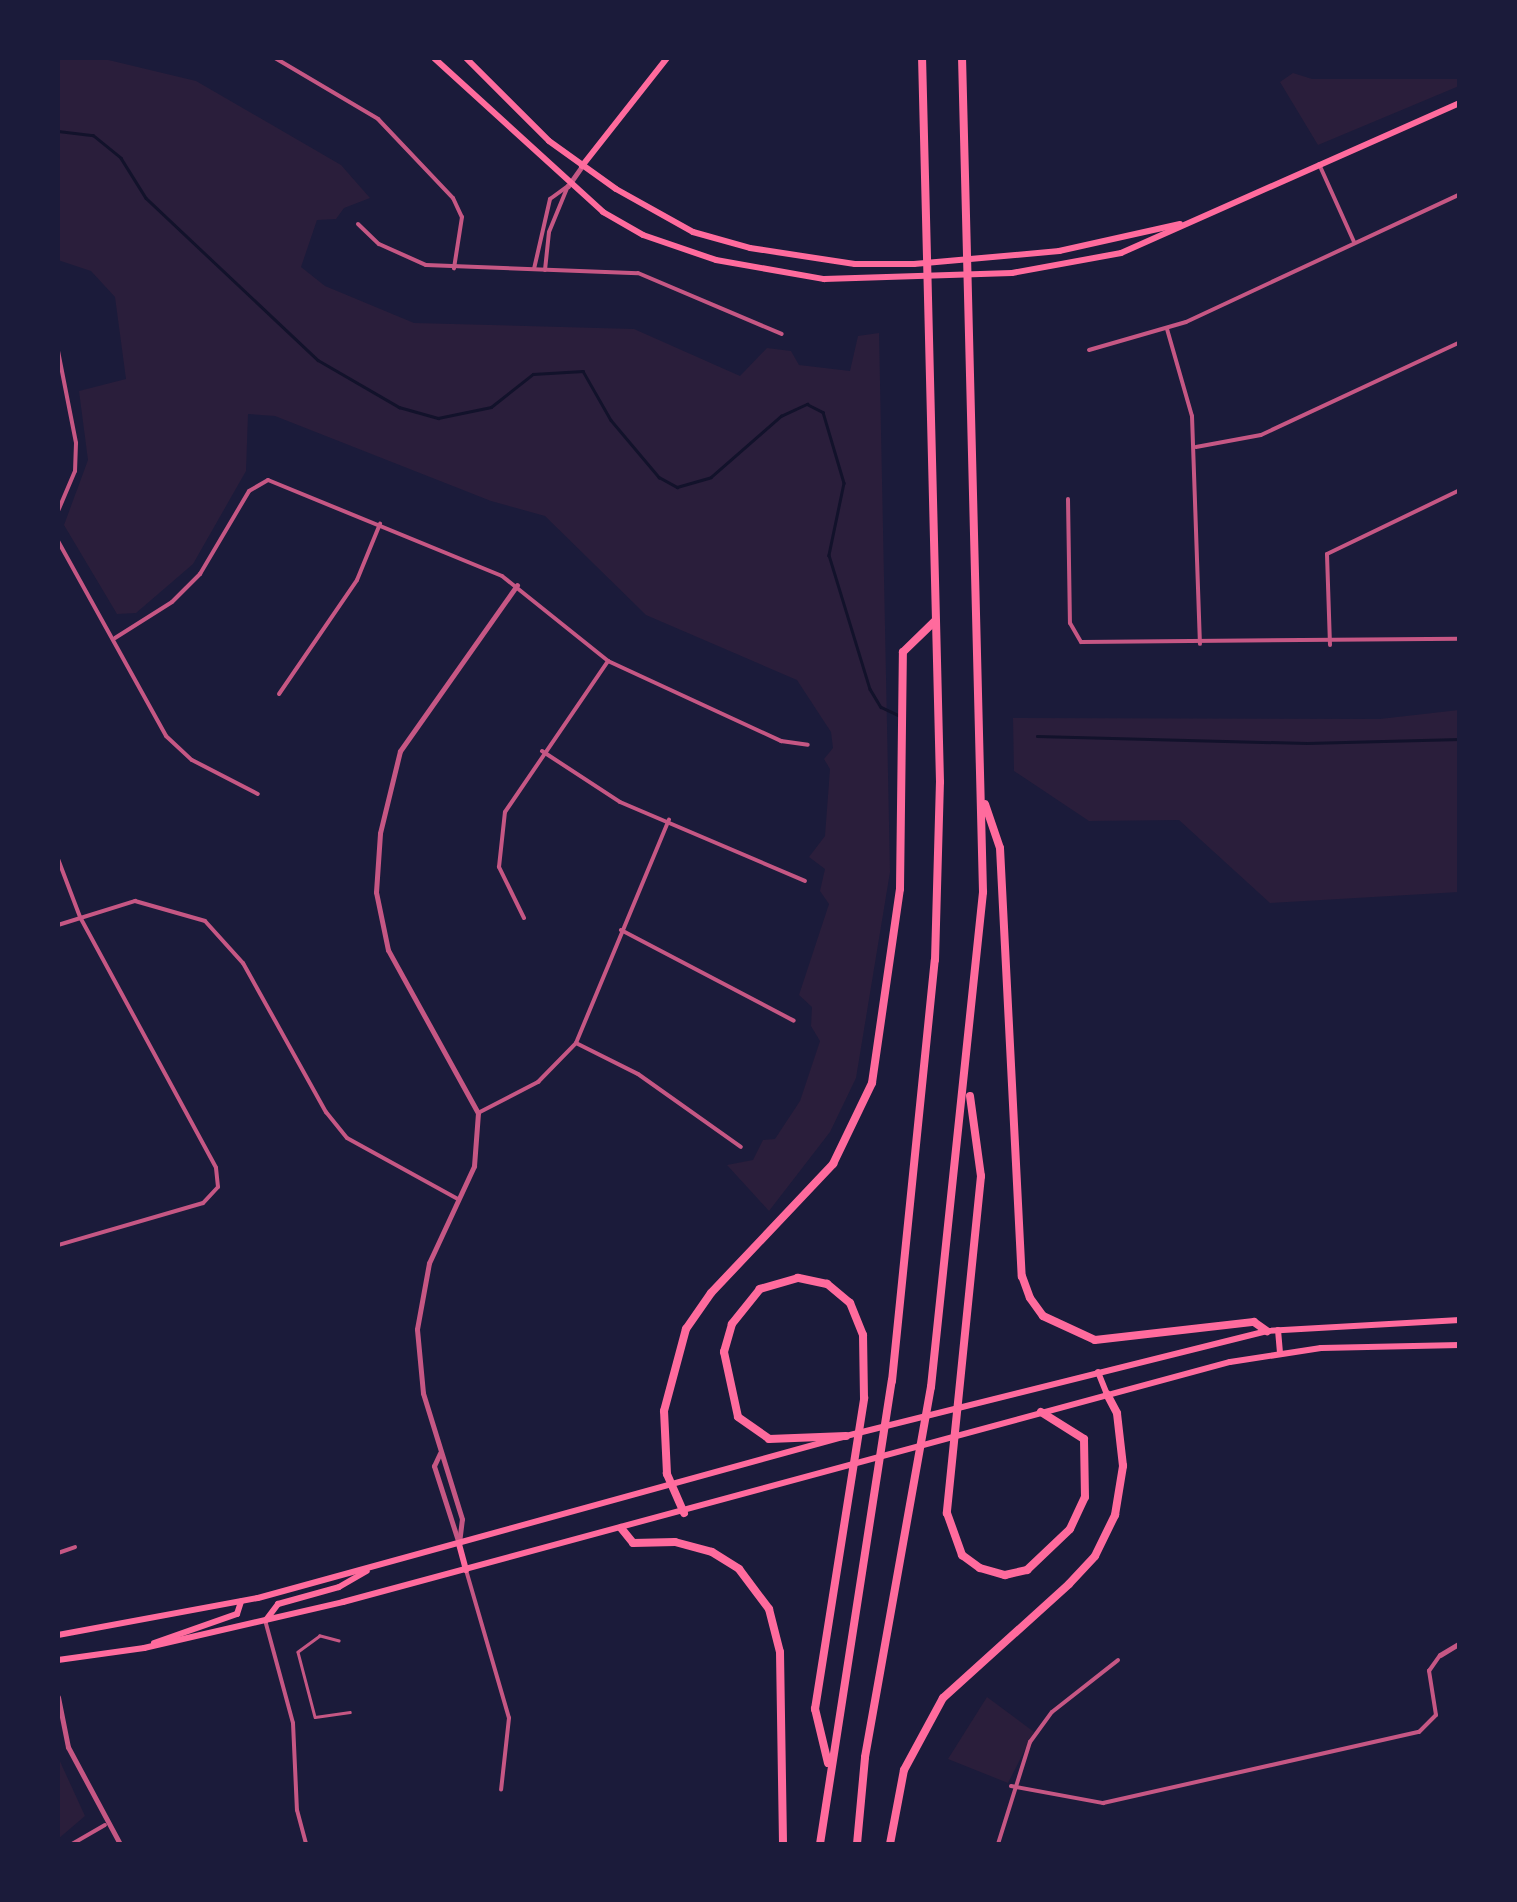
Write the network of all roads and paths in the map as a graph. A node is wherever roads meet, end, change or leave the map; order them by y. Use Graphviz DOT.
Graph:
graph roads {
  1 [pos="276,58"];
  2 [pos="434,58"];
  3 [pos="466,58"];
  4 [pos="667,58"];
  5 [pos="922,58"];
  6 [pos="962,58"];
  7 [pos="1460,103"];
  8 [pos="1319,164"];
  9 [pos="582,166"];
  10 [pos="568,186"];
  11 [pos="1460,194"];
  12 [pos="358,224"];
  13 [pos="1188,224"];
  14 [pos="1354,243"];
  15 [pos="454,268"];
  16 [pos="534,270"];
  17 [pos="545,270"];
  18 [pos="1167,329"];
  19 [pos="782,334"];
  20 [pos="1460,342"];
  21 [pos="1090,350"];
  22 [pos="58,351"];
  23 [pos="1196,447"];
  24 [pos="1460,490"];
  25 [pos="1068,499"];
  26 [pos="58,510"];
  27 [pos="380,524"];
  28 [pos="58,541"];
  29 [pos="517,585"];
  30 [pos="935,621"];
  31 [pos="115,638"];
  32 [pos="1460,640"];
  33 [pos="1200,644"];
  34 [pos="1330,645"];
  35 [pos="608,661"];
  36 [pos="279,694"];
  37 [pos="808,746"];
  38 [pos="542,751"];
  39 [pos="258,794"];
  40 [pos="982,796"];
  41 [pos="669,820"];
  42 [pos="58,858"];
  43 [pos="805,882"];
  44 [pos="80,917"];
  45 [pos="524,918"];
  46 [pos="58,926"];
  47 [pos="620,930"];
  48 [pos="794,1021"];
  49 [pos="576,1044"];
  50 [pos="968,1083"];
  51 [pos="478,1113"];
  52 [pos="740,1147"];
  53 [pos="458,1198"];
  54 [pos="58,1245"];
  55 [pos="1460,1320"];
  56 [pos="1267,1330"];
  57 [pos="1278,1330"];
  58 [pos="1460,1345"];
  59 [pos="1280,1353"];
  60 [pos="1098,1372"];
  61 [pos="1108,1394"];
  62 [pos="1041,1412"];
  63 [pos="846,1436"];
  64 [pos="440,1452"];
  65 [pos="673,1488"];
  66 [pos="684,1513"];
  67 [pos="621,1528"];
  68 [pos="459,1544"];
  69 [pos="75,1547"];
  70 [pos="58,1553"];
  71 [pos="376,1565"];
  72 [pos="466,1570"];
  73 [pos="241,1602"];
  74 [pos="266,1620"];
  75 [pos="58,1635"];
  76 [pos="340,1642"];
  77 [pos="1460,1644"];
  78 [pos="144,1648"];
  79 [pos="1440,1655"];
  80 [pos="58,1660"];
  81 [pos="1118,1660"];
  82 [pos="58,1697"];
  83 [pos="350,1712"];
  84 [pos="828,1768"];
  85 [pos="1011,1786"];
  86 [pos="501,1790"];
  87 [pos="105,1825"];
  88 [pos="72,1844"];
  89 [pos="120,1844"];
  90 [pos="306,1844"];
  91 [pos="784,1844"];
  92 [pos="820,1844"];
  93 [pos="857,1844"];
  94 [pos="890,1844"];
  95 [pos="998,1844"];
  1 -- 15 [label="street"];
  2 -- 10 [label="main road"];
  3 -- 9 [label="main road"];
  4 -- 9 [label="main road"];
  5 -- 30 [label="highway"];
  6 -- 40 [label="highway"];
  7 -- 8 [label="main road"];
  8 -- 13 [label="main road"];
  8 -- 14 [label="street"];
  9 -- 10 [label="street"];
  9 -- 13 [label="main road"];
  10 -- 13 [label="main road"];
  10 -- 16 [label="street"];
  10 -- 17 [label="street"];
  11 -- 14 [label="street"];
  12 -- 15 [label="street"];
  14 -- 18 [label="street"];
  15 -- 16 [label="street"];
  16 -- 17 [label="street"];
  17 -- 19 [label="street"];
  18 -- 21 [label="street"];
  18 -- 23 [label="street"];
  20 -- 23 [label="street"];
  22 -- 26 [label="street"];
  23 -- 33 [label="street"];
  24 -- 34 [label="street"];
  25 -- 33 [label="street"];
  27 -- 29 [label="street"];
  27 -- 31 [label="street"];
  27 -- 36 [label="street"];
  28 -- 31 [label="street"];
  29 -- 35 [label="street"];
  29 -- 51 [label="street"];
  30 -- 65 [label="highway"];
  30 -- 84 [label="highway"];
  31 -- 39 [label="street"];
  32 -- 34 [label="street"];
  33 -- 34 [label="street"];
  35 -- 37 [label="street"];
  35 -- 38 [label="street"];
  38 -- 41 [label="street"];
  38 -- 45 [label="street"];
  40 -- 50 [label="highway"];
  40 -- 56 [label="highway"];
  41 -- 43 [label="street"];
  41 -- 47 [label="street"];
  42 -- 44 [label="street"];
  44 -- 46 [label="street"];
  44 -- 53 [label="street"];
  44 -- 54 [label="street"];
  47 -- 48 [label="street"];
  47 -- 49 [label="street"];
  49 -- 51 [label="street"];
  49 -- 52 [label="street"];
  50 -- 62 [label="highway"];
  50 -- 93 [label="highway"];
  51 -- 53 [label="street"];
  53 -- 64 [label="street"];
  55 -- 57 [label="main road"];
  56 -- 57 [label="main road"];
  56 -- 60 [label="main road"];
  57 -- 59 [label="main road"];
  58 -- 59 [label="main road"];
  59 -- 61 [label="main road"];
  60 -- 61 [label="main road"];
  60 -- 63 [label="main road"];
  61 -- 62 [label="main road"];
  61 -- 94 [label="highway"];
  62 -- 66 [label="main road"];
  63 -- 65 [label="main road"];
  63 -- 84 [label="highway"];
  64 -- 68 [label="street"];
  64 -- 68 [label="street"];
  65 -- 66 [label="highway"];
  65 -- 68 [label="main road"];
  66 -- 67 [label="main road"];
  67 -- 72 [label="main road"];
  67 -- 91 [label="highway"];
  68 -- 71 [label="main road"];
  68 -- 72 [label="main road"];
  69 -- 70 [label="street"];
  71 -- 73 [label="main road"];
  71 -- 74 [label="main road"];
  72 -- 74 [label="main road"];
  72 -- 86 [label="street"];
  73 -- 75 [label="main road"];
  73 -- 78 [label="main road"];
  74 -- 78 [label="main road"];
  74 -- 90 [label="street"];
  76 -- 83 [label="lane"];
  77 -- 79 [label="street"];
  78 -- 80 [label="main road"];
  79 -- 85 [label="street"];
  81 -- 85 [label="street"];
  82 -- 87 [label="street"];
  84 -- 92 [label="highway"];
  85 -- 95 [label="street"];
  87 -- 88 [label="street"];
  87 -- 89 [label="street"];
}
